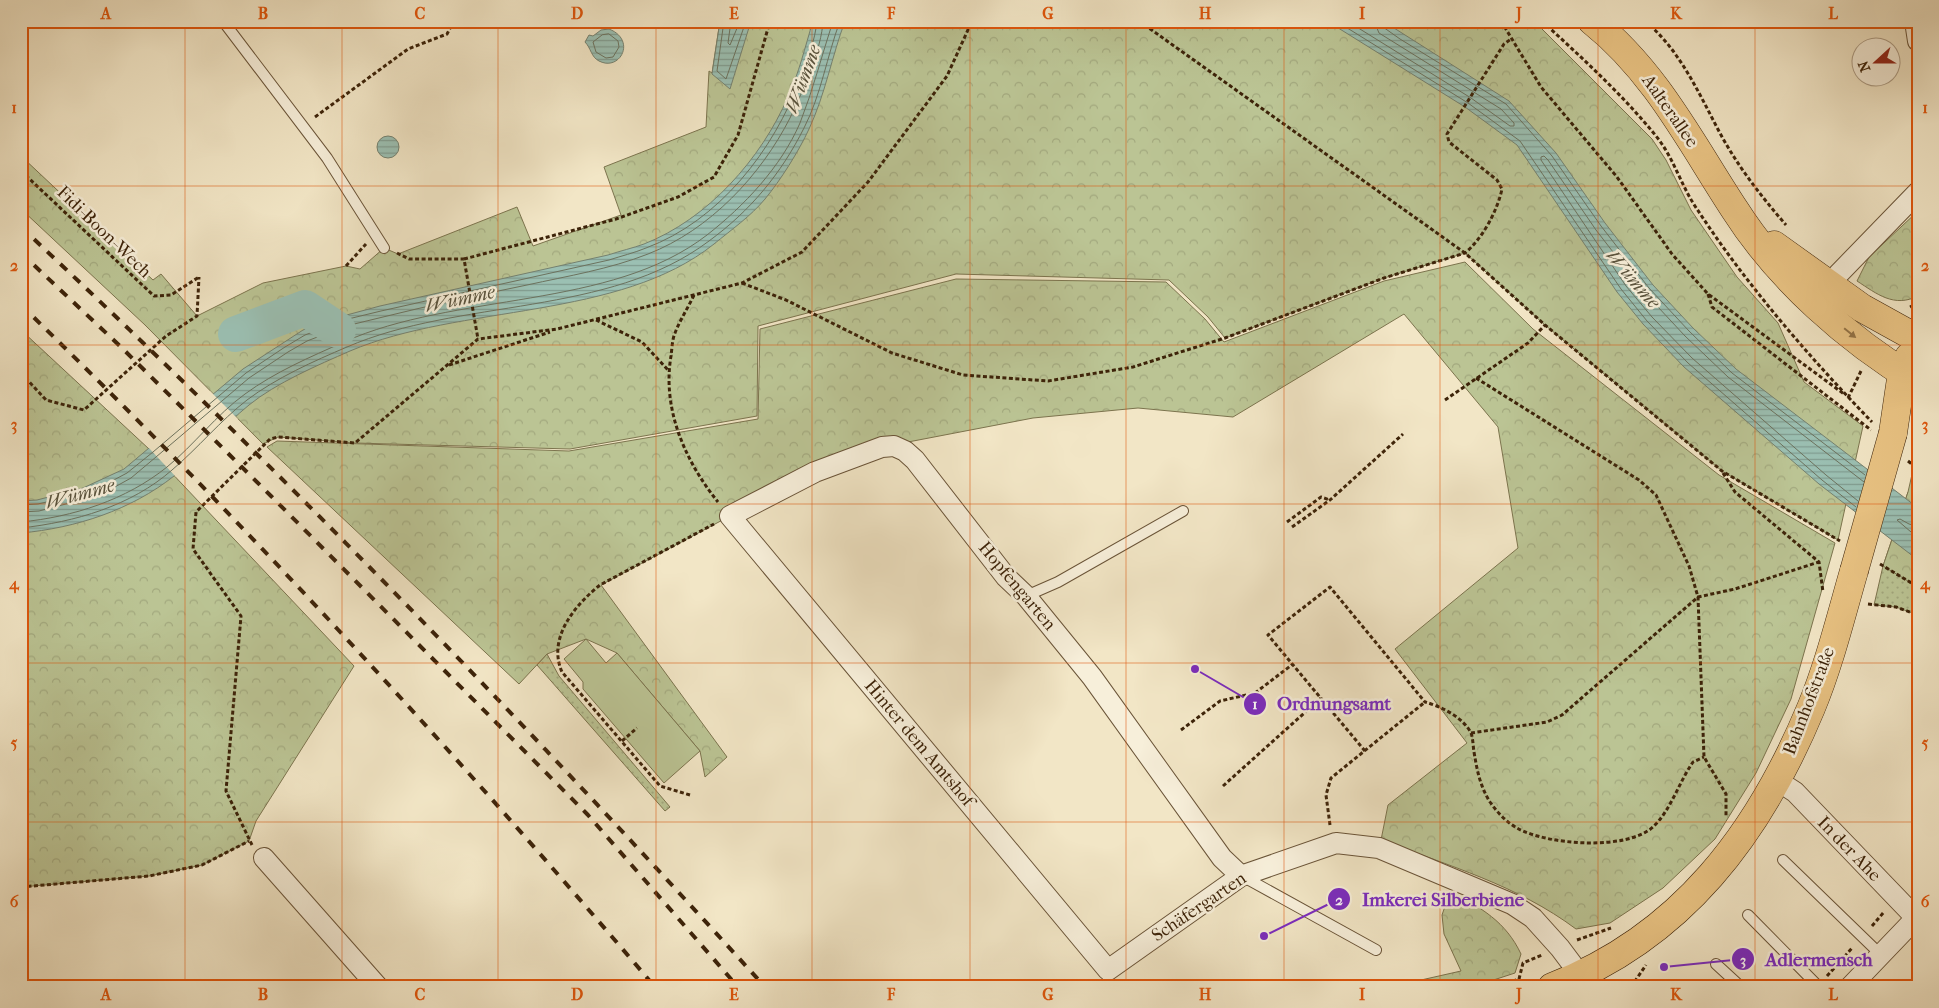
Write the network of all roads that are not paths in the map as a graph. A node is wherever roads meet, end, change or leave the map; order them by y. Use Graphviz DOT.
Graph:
graph roads {
  1 [pos="224,21"];
  2 [pos="1592,21"];
  3 [pos="1915,21"];
  4 [pos="1918,41"];
  5 [pos="1918,192"];
  6 [pos="384,248"];
  7 [pos="1820,292"];
  8 [pos="1918,339"];
  9 [pos="1912,380"];
  10 [pos="1183,511"];
  11 [pos="730,516"];
  12 [pos="1026,596"];
  13 [pos="1778,781"];
  14 [pos="264,858"];
  15 [pos="1783,860"];
  16 [pos="1240,876"];
  17 [pos="1748,915"];
  18 [pos="1917,919"];
  19 [pos="1376,950"];
  20 [pos="1880,954"];
  21 [pos="1716,964"];
  22 [pos="1108,970"];
  23 [pos="1583,981"];
  24 [pos="378,987"];
  25 [pos="1552,987"];
  26 [pos="1741,987"];
  27 [pos="1819,987"];
  28 [pos="1850,987"];
  1 -- 6 [label="lane"];
  2 -- 7 [label="main road, Aalterallee"];
  3 -- 4 [label="street"];
  5 -- 7 [label="street"];
  7 -- 8 [label="main road, Aalterallee"];
  7 -- 9 [label="main road, Aalterallee, one-way"];
  8 -- 9 [label="main road"];
  9 -- 13 [label="main road, Bahnhofstraße, bridge"];
  10 -- 12 [label="lane"];
  11 -- 12 [label="street, Hopfengarten"];
  11 -- 22 [label="street, Hinter dem Amtshof"];
  12 -- 16 [label="street, Hopfengarten"];
  13 -- 18 [label="street, In der Ahe"];
  13 -- 23 [label="main road, Bahnhofstraße"];
  14 -- 24 [label="street"];
  15 -- 20 [label="lane"];
  16 -- 19 [label="lane"];
  16 -- 22 [label="street, Schäfergarten"];
  16 -- 23 [label="street, Schäfergarten"];
  17 -- 27 [label="lane"];
  18 -- 20 [label="street"];
  20 -- 28 [label="street"];
  21 -- 26 [label="lane"];
  23 -- 25 [label="main road, Bahnhofstraße"];
}
